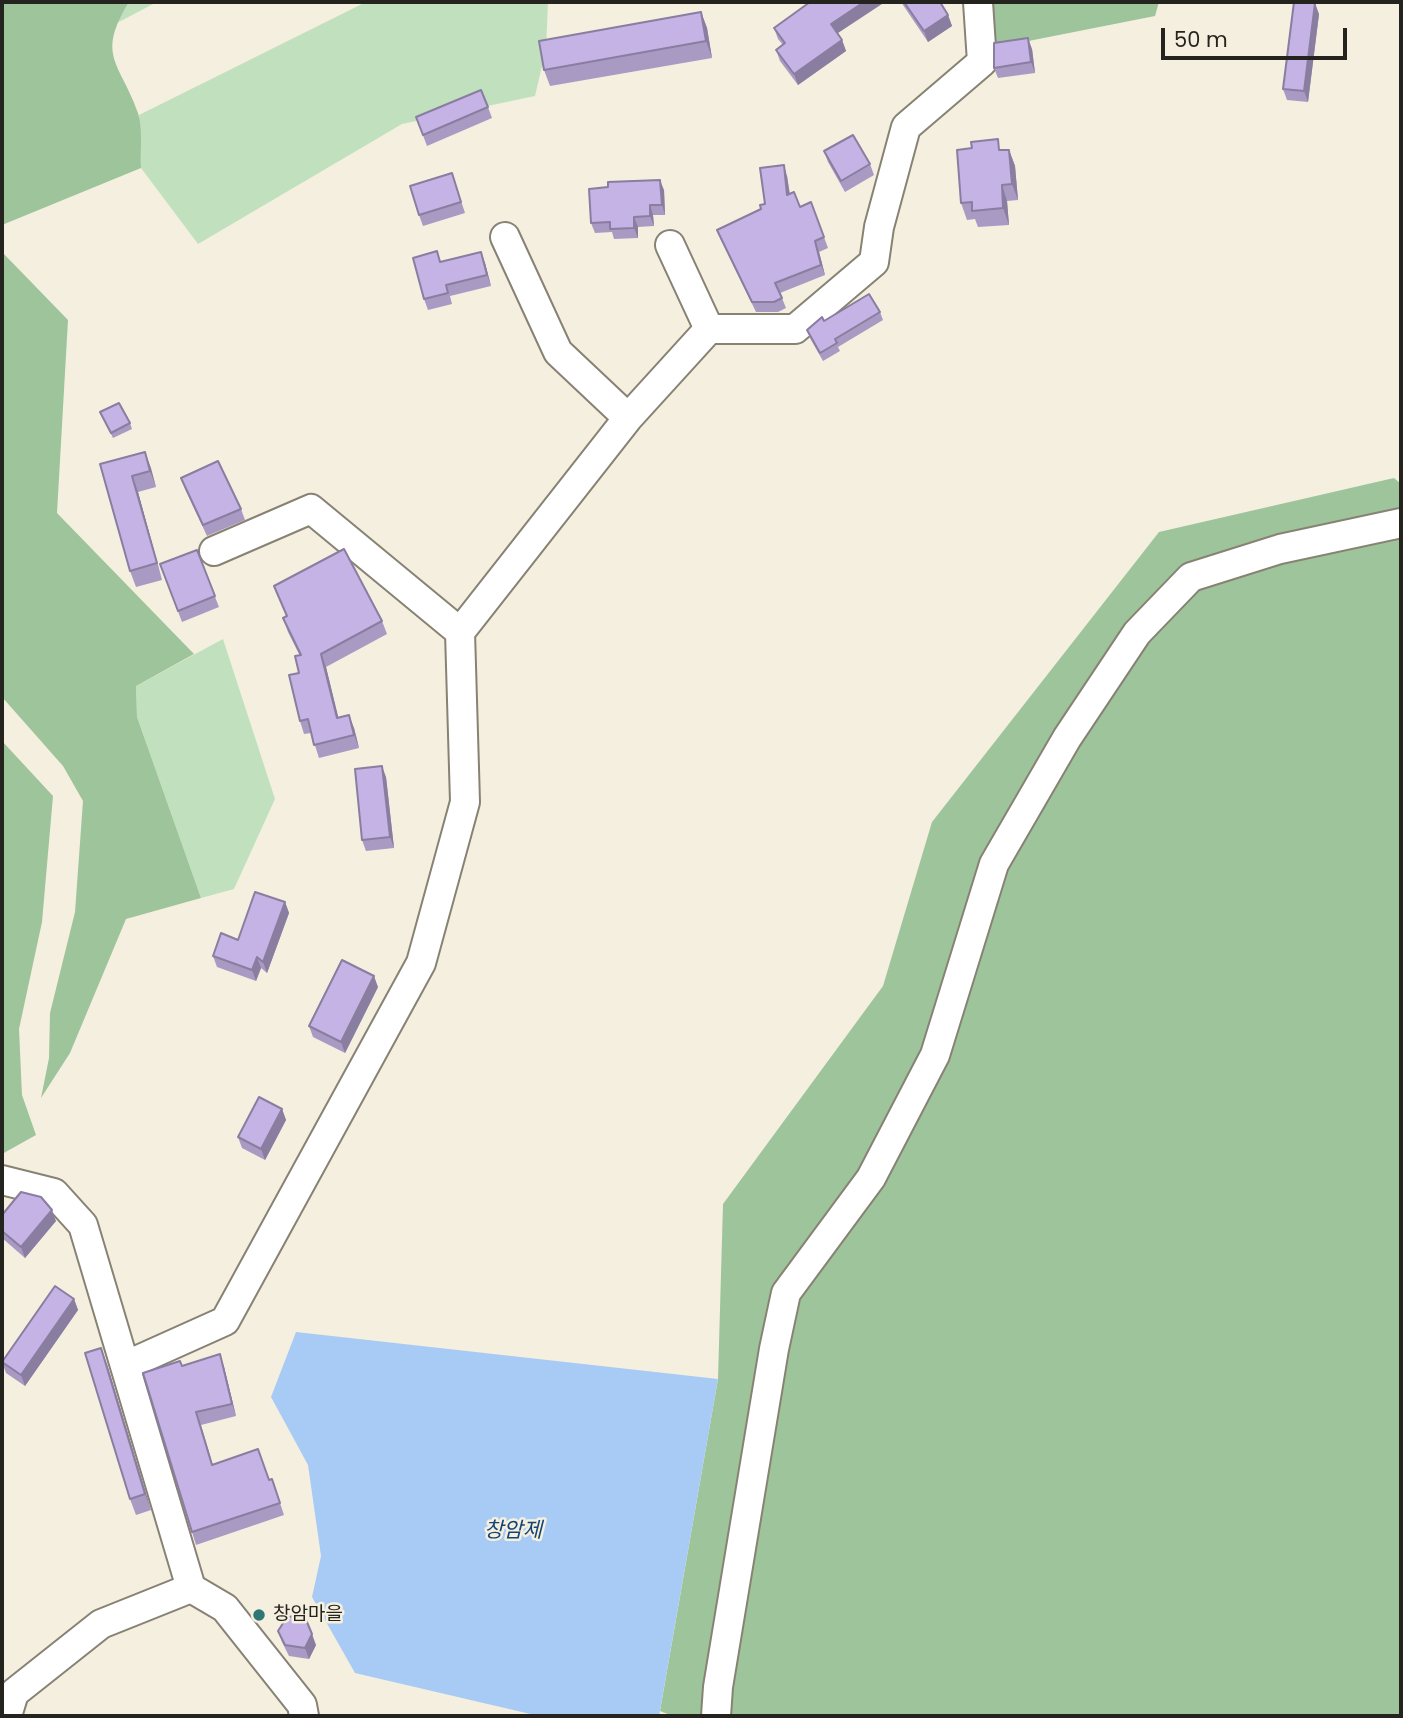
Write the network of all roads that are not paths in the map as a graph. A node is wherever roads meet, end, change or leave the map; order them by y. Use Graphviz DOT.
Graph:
graph roads {
  1 [pos="978,2"];
  2 [pos="505,237"];
  3 [pos="670,245"];
  4 [pos="709,329"];
  5 [pos="628,418"];
  6 [pos="1401,523"];
  7 [pos="214,551"];
  8 [pos="460,632"];
  9 [pos="2,1180"];
  10 [pos="127,1365"];
  11 [pos="191,1588"];
  12 [pos="7,1698"];
  13 [pos="304,1716"];
  14 [pos="716,1716"];
  1 -- 4 [label="street"];
  2 -- 5 [label="street"];
  3 -- 4 [label="street"];
  4 -- 5 [label="street"];
  5 -- 8 [label="street"];
  6 -- 14 [label="street"];
  7 -- 8 [label="street"];
  8 -- 10 [label="street"];
  9 -- 10 [label="street"];
  10 -- 11 [label="street"];
  11 -- 12 [label="street"];
  11 -- 13 [label="street"];
}
